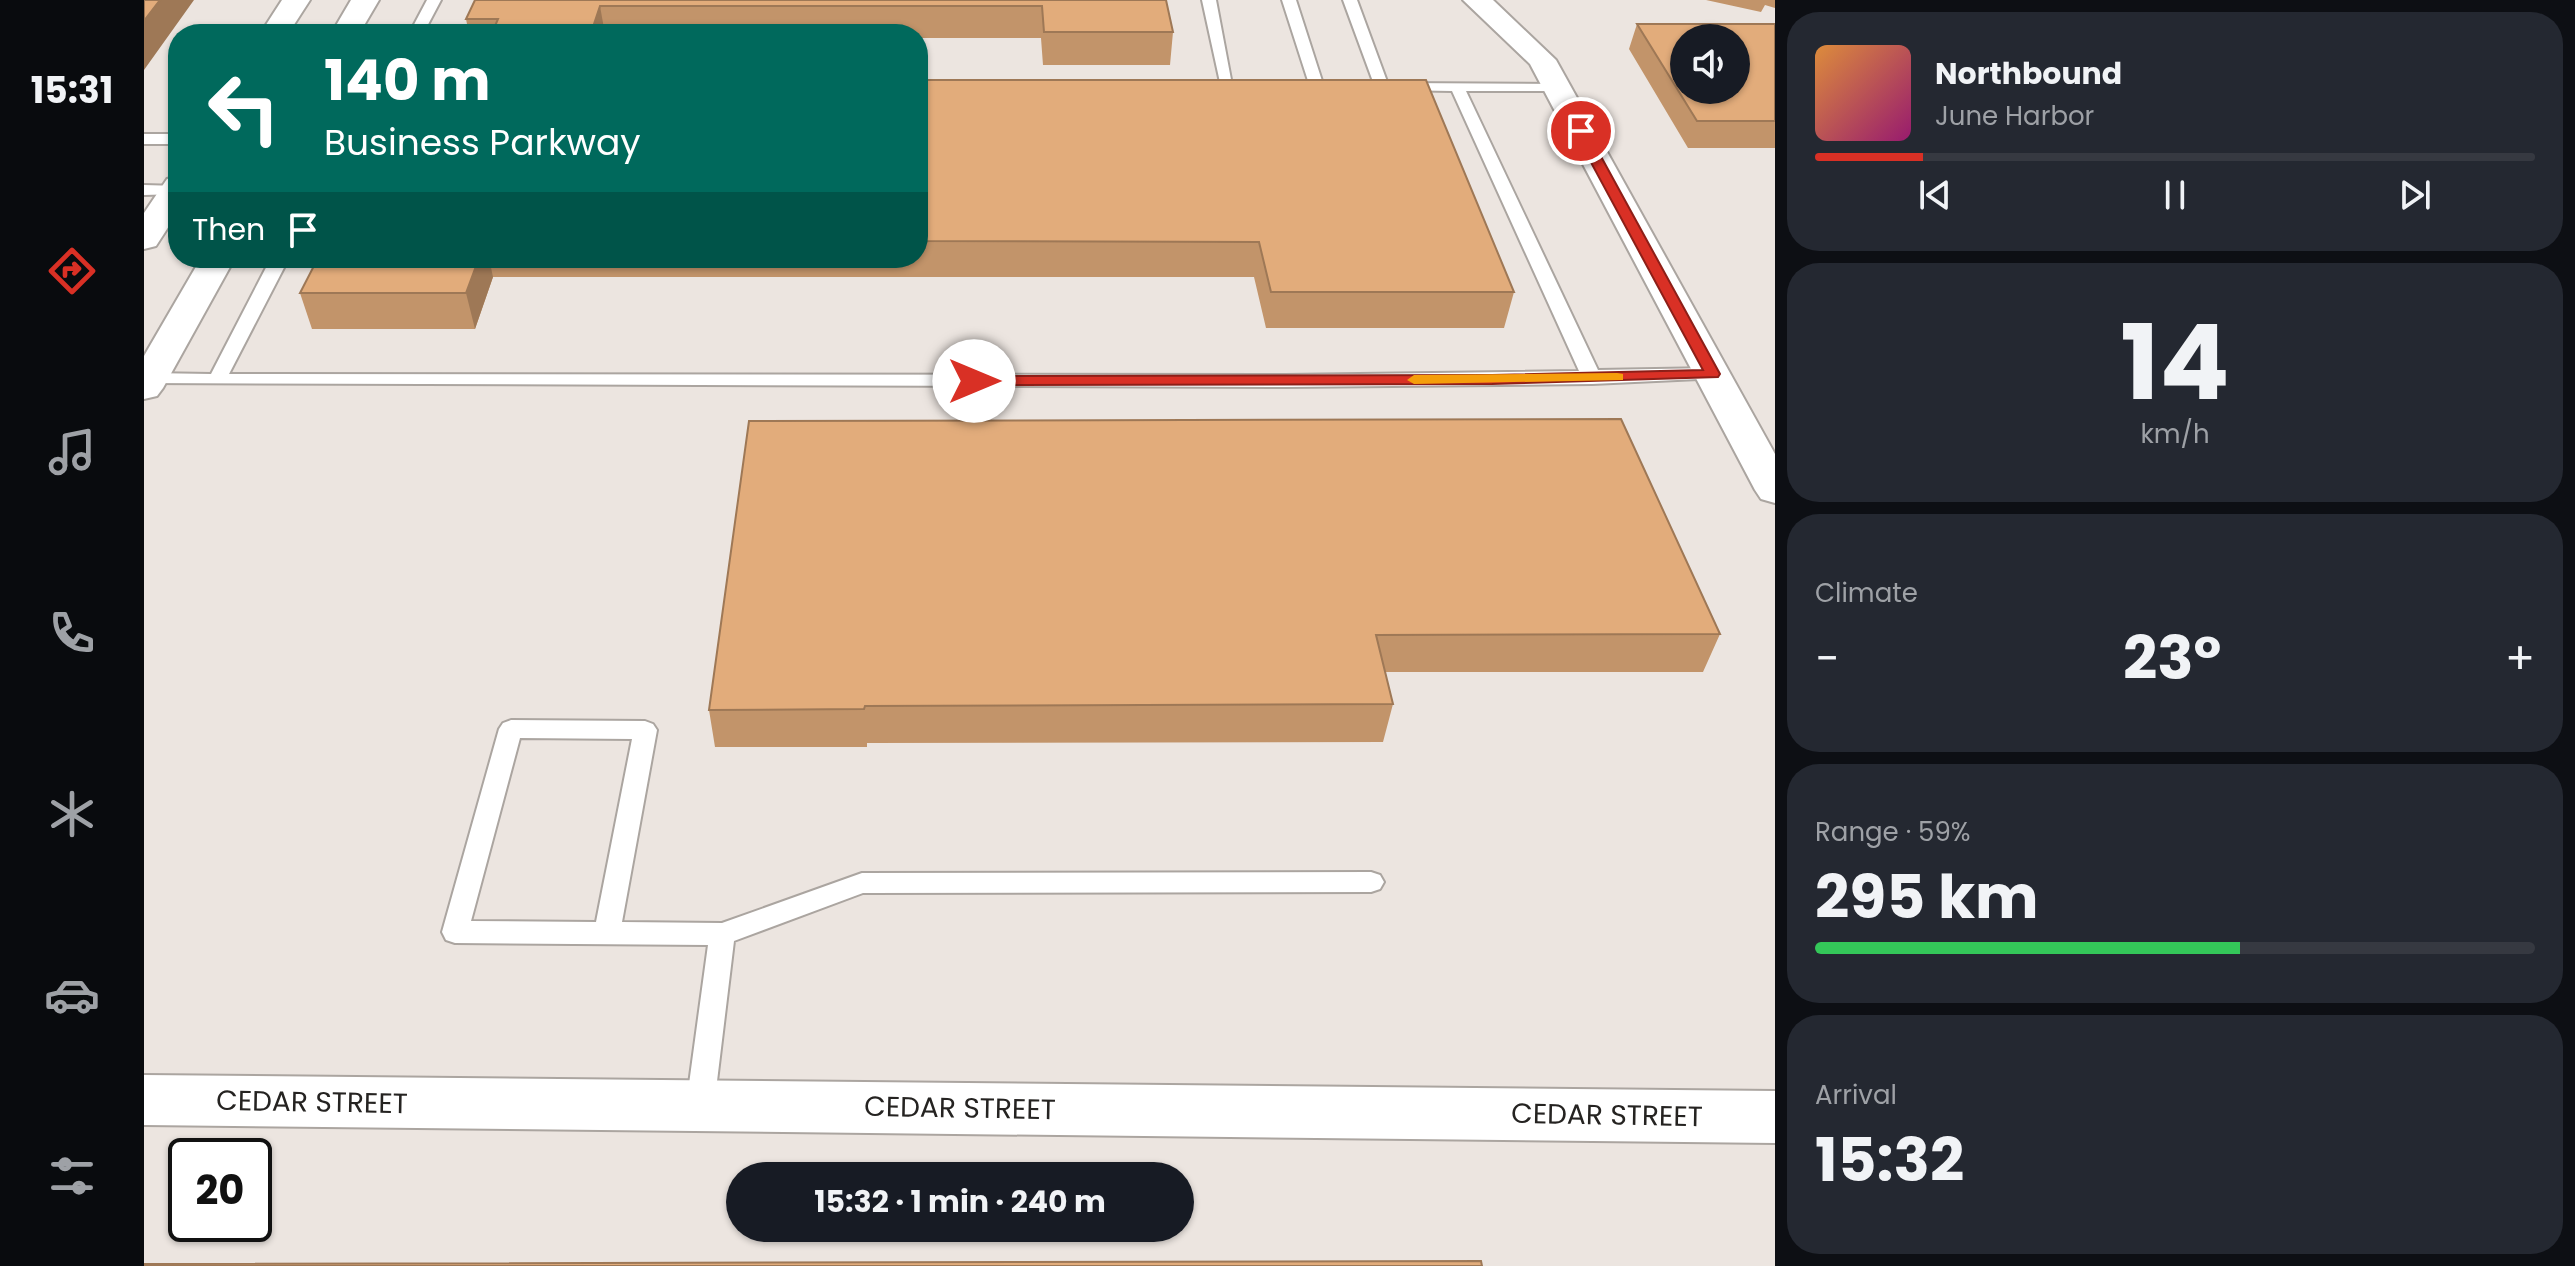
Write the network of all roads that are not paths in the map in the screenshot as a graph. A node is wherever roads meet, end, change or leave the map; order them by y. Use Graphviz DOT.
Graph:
graph roads {
  1 [pos="296,0"];
  2 [pos="365,0"];
  3 [pos="434,0"];
  4 [pos="1209,0"];
  5 [pos="1289,0"];
  6 [pos="1350,0"];
  7 [pos="1477,0"];
  8 [pos="280,24"];
  9 [pos="351,24"];
  10 [pos="421,24"];
  11 [pos="1227,87"];
  12 [pos="1316,87"];
  13 [pos="1457,87"];
  14 [pos="1557,87"];
  15 [pos="144,139"];
  16 [pos="168,139"];
  17 [pos="166,189"];
  18 [pos="144,239"];
  19 [pos="212,268"];
  20 [pos="275,268"];
  21 [pos="1713,374"];
  22 [pos="1592,378"];
  23 [pos="217,379"];
  24 [pos="146,384"];
  25 [pos="1775,490"];
  26 [pos="1371,882"];
  27 [pos="607,933"];
  28 [pos="722,934"];
  29 [pos="144,1100"];
  30 [pos="700,1106"];
  31 [pos="1775,1117"];
  1 -- 8 [label="street"];
  2 -- 9 [label="street"];
  3 -- 10 [label="lane"];
  4 -- 11 [label="lane"];
  5 -- 12 [label="lane"];
  6 -- 13 [label="lane"];
  7 -- 14 [label="street"];
  13 -- 14 [label="lane"];
  13 -- 22 [label="lane"];
  14 -- 21 [label="street"];
  15 -- 16 [label="lane"];
  17 -- 18 [label="street"];
  19 -- 24 [label="street"];
  20 -- 23 [label="lane"];
  21 -- 22 [label="lane"];
  21 -- 25 [label="street"];
  22 -- 23 [label="lane"];
  23 -- 24 [label="lane"];
  26 -- 28 [label="lane"];
  27 -- 27 [label="lane"];
  27 -- 28 [label="lane"];
  28 -- 30 [label="lane"];
  29 -- 30 [label="street, CEDAR STREET"];
  30 -- 31 [label="street, CEDAR STREET"];
}
